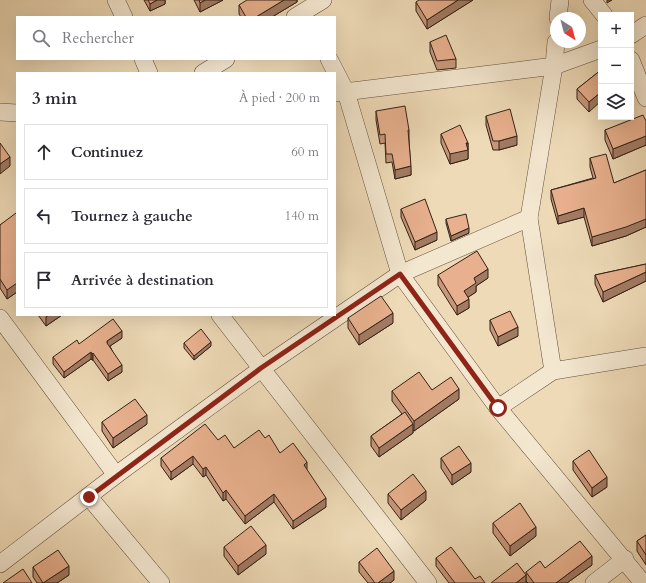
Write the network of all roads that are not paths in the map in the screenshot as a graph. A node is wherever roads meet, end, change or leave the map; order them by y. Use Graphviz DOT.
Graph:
graph roads {
  1 [pos="116,0"];
  2 [pos="322,0"];
  3 [pos="560,0"];
  4 [pos="592,0"];
  5 [pos="559,12"];
  6 [pos="602,12"];
  7 [pos="303,15"];
  8 [pos="124,16"];
  9 [pos="646,24"];
  10 [pos="634,33"];
  11 [pos="556,48"];
  12 [pos="598,49"];
  13 [pos="143,60"];
  14 [pos="224,60"];
  15 [pos="330,60"];
  16 [pos="554,66"];
  17 [pos="634,68"];
  18 [pos="149,72"];
  19 [pos="206,72"];
  20 [pos="334,72"];
  21 [pos="336,78"];
  22 [pos="341,93"];
  23 [pos="646,98"];
  24 [pos="0,112"];
  25 [pos="16,113"];
  26 [pos="529,218"];
  27 [pos="400,274"];
  28 [pos="221,316"];
  29 [pos="0,318"];
  30 [pos="646,356"];
  31 [pos="261,368"];
  32 [pos="553,370"];
  33 [pos="498,408"];
  34 [pos="116,476"];
  35 [pos="89,497"];
  36 [pos="625,559"];
  37 [pos="0,564"];
  38 [pos="160,583"];
  39 [pos="428,583"];
  40 [pos="594,583"];
  41 [pos="643,583"];
  1 -- 8 [label="street"];
  2 -- 7 [label="street"];
  3 -- 5 [label="street"];
  4 -- 6 [label="street"];
  9 -- 10 [label="street"];
  11 -- 16 [label="street"];
  12 -- 16 [label="street"];
  13 -- 18 [label="street"];
  14 -- 19 [label="street"];
  15 -- 20 [label="street"];
  16 -- 22 [label="street"];
  16 -- 26 [label="street"];
  17 -- 23 [label="street"];
  21 -- 22 [label="street"];
  22 -- 27 [label="street"];
  24 -- 25 [label="street"];
  26 -- 27 [label="street"];
  26 -- 32 [label="street"];
  27 -- 31 [label="street"];
  27 -- 33 [label="street"];
  28 -- 31 [label="street"];
  29 -- 34 [label="street"];
  30 -- 32 [label="street"];
  31 -- 34 [label="street"];
  31 -- 39 [label="street"];
  32 -- 33 [label="street"];
  33 -- 36 [label="street"];
  34 -- 35 [label="street"];
  35 -- 37 [label="street"];
  35 -- 38 [label="street"];
  36 -- 40 [label="street"];
  36 -- 41 [label="street"];
}
